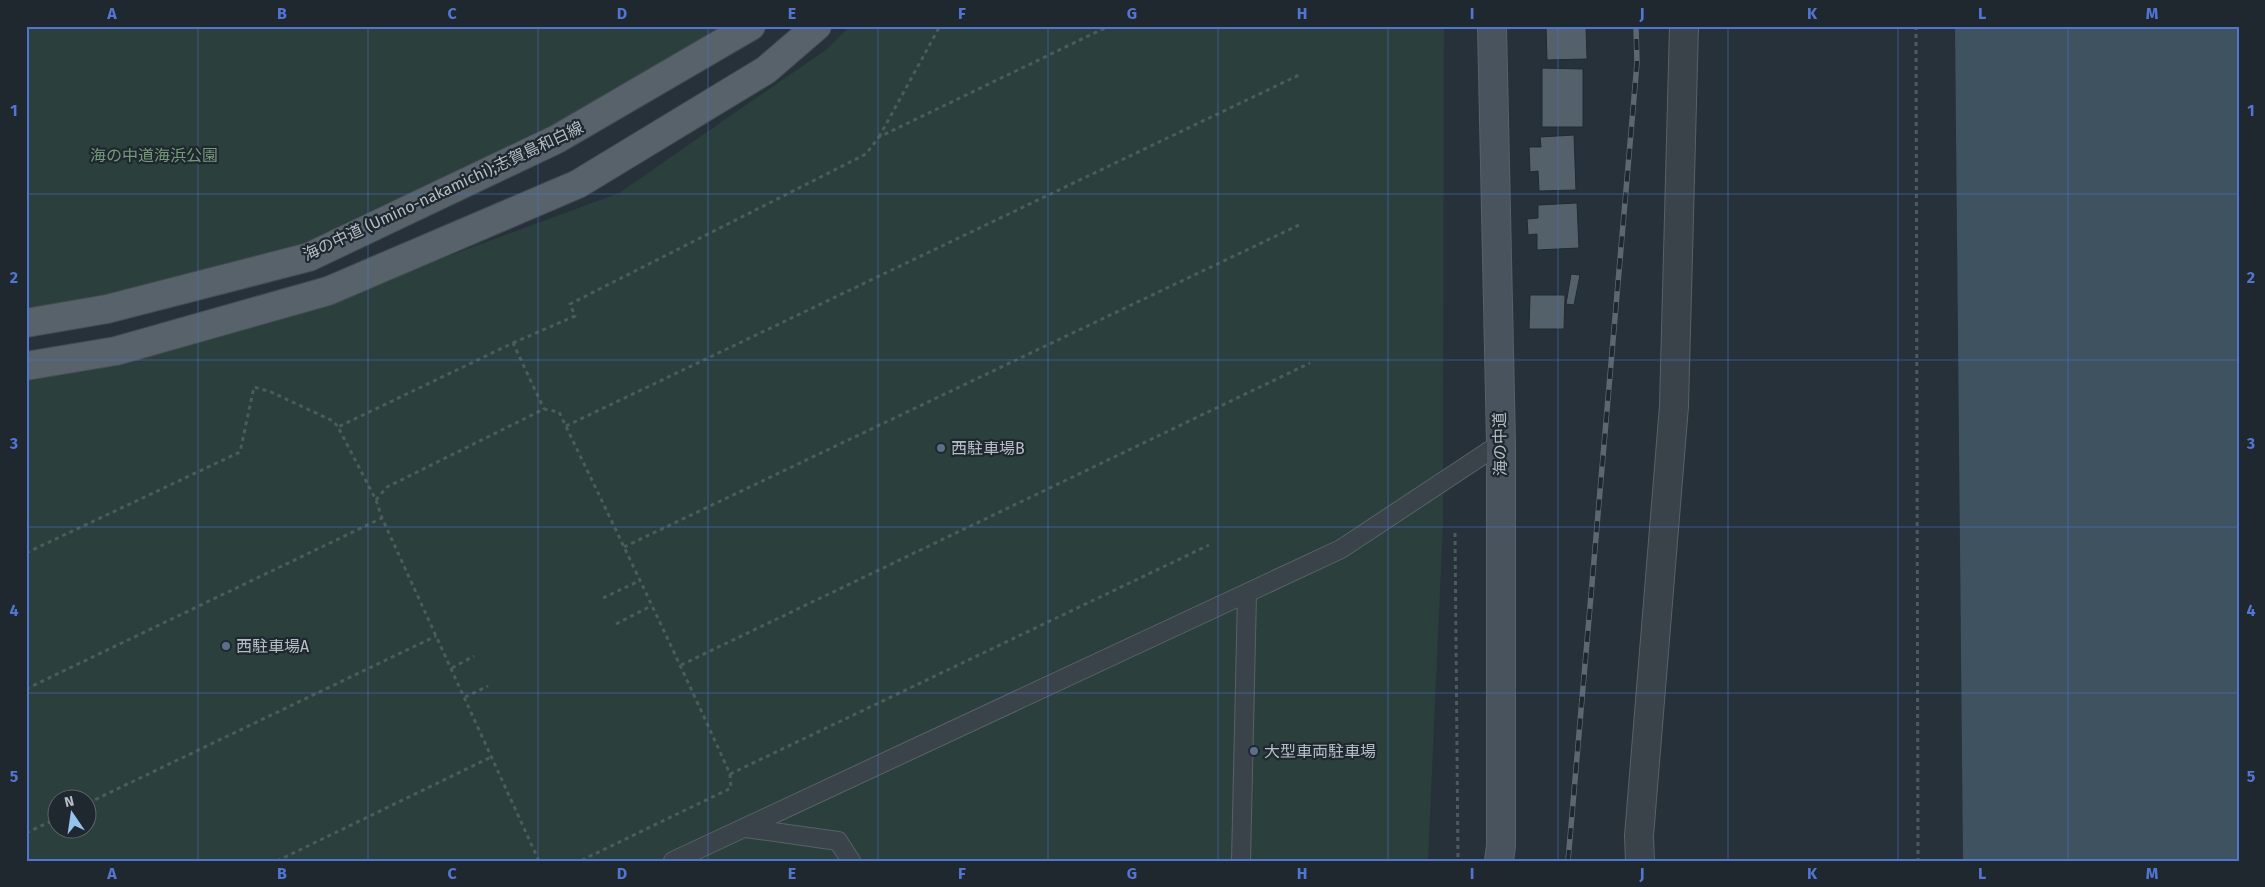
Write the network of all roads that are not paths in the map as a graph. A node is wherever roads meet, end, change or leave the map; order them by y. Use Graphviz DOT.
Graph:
graph roads {
  1 [pos="751,26"];
  2 [pos="817,26"];
  3 [pos="1492,26"];
  4 [pos="1684,26"];
  5 [pos="26,323"];
  6 [pos="26,366"];
  7 [pos="1501,443"];
  8 [pos="1247,594"];
  9 [pos="745,828"];
  10 [pos="673,861"];
  11 [pos="851,861"];
  12 [pos="1241,861"];
  13 [pos="1499,861"];
  14 [pos="1640,861"];
  1 -- 5 [label="main road, 海の中道 (Umino-nakamichi);志賀島和白線"];
  2 -- 6 [label="main road"];
  3 -- 7 [label="street, 海の中道"];
  4 -- 14 [label="street"];
  7 -- 8 [label="lane"];
  7 -- 13 [label="street, 海の中道"];
  8 -- 9 [label="lane"];
  8 -- 12 [label="lane"];
  9 -- 10 [label="lane"];
  9 -- 11 [label="lane"];
}
